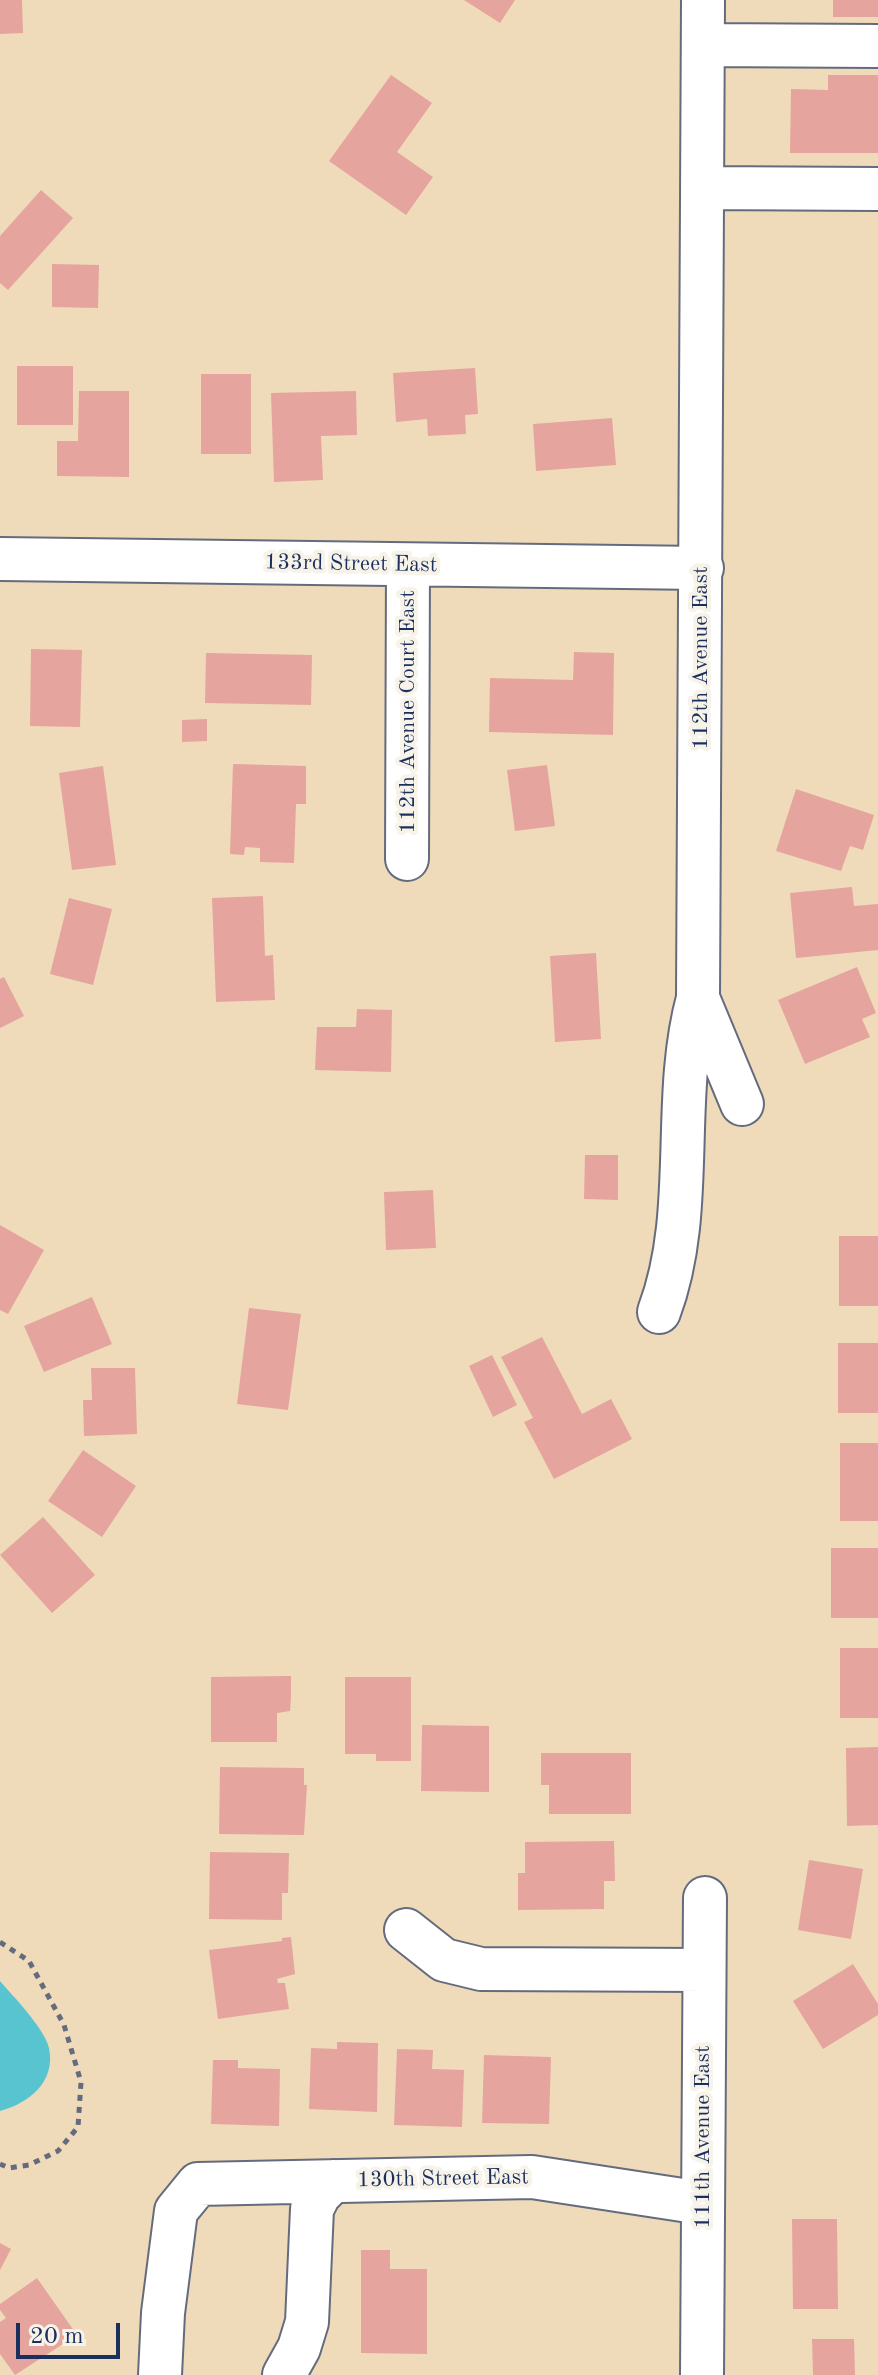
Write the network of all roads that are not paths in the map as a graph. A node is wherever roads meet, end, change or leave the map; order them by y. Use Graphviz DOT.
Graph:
graph roads {
  1 [pos="703,0"];
  2 [pos="703,45"];
  3 [pos="878,46"];
  4 [pos="703,188"];
  5 [pos="878,189"];
  6 [pos="0,559"];
  7 [pos="408,565"];
  8 [pos="702,568"];
  9 [pos="407,859"];
  10 [pos="698,998"];
  11 [pos="742,1104"];
  12 [pos="659,1312"];
  13 [pos="705,1898"];
  14 [pos="406,1930"];
  15 [pos="704,1970"];
  16 [pos="333,2181"];
  17 [pos="702,2203"];
  18 [pos="160,2375"];
  19 [pos="284,2375"];
  20 [pos="702,2375"];
  1 -- 2 [label="street, 112th Avenue East"];
  2 -- 3 [label="street"];
  2 -- 4 [label="street, 112th Avenue East"];
  4 -- 5 [label="street"];
  4 -- 8 [label="street, 112th Avenue East"];
  6 -- 7 [label="street, 133rd Street East"];
  7 -- 8 [label="street, 133rd Street East"];
  7 -- 9 [label="street, 112th Avenue Court East"];
  8 -- 10 [label="street, 112th Avenue East"];
  10 -- 11 [label="street"];
  10 -- 12 [label="street, 112th Avenue East"];
  13 -- 15 [label="street, 111th Avenue East"];
  14 -- 15 [label="street"];
  15 -- 17 [label="street, 111th Avenue East"];
  16 -- 17 [label="street, 130th Street East"];
  16 -- 18 [label="street, 130th Street East"];
  16 -- 19 [label="street"];
  17 -- 20 [label="street, 111th Avenue East"];
}
